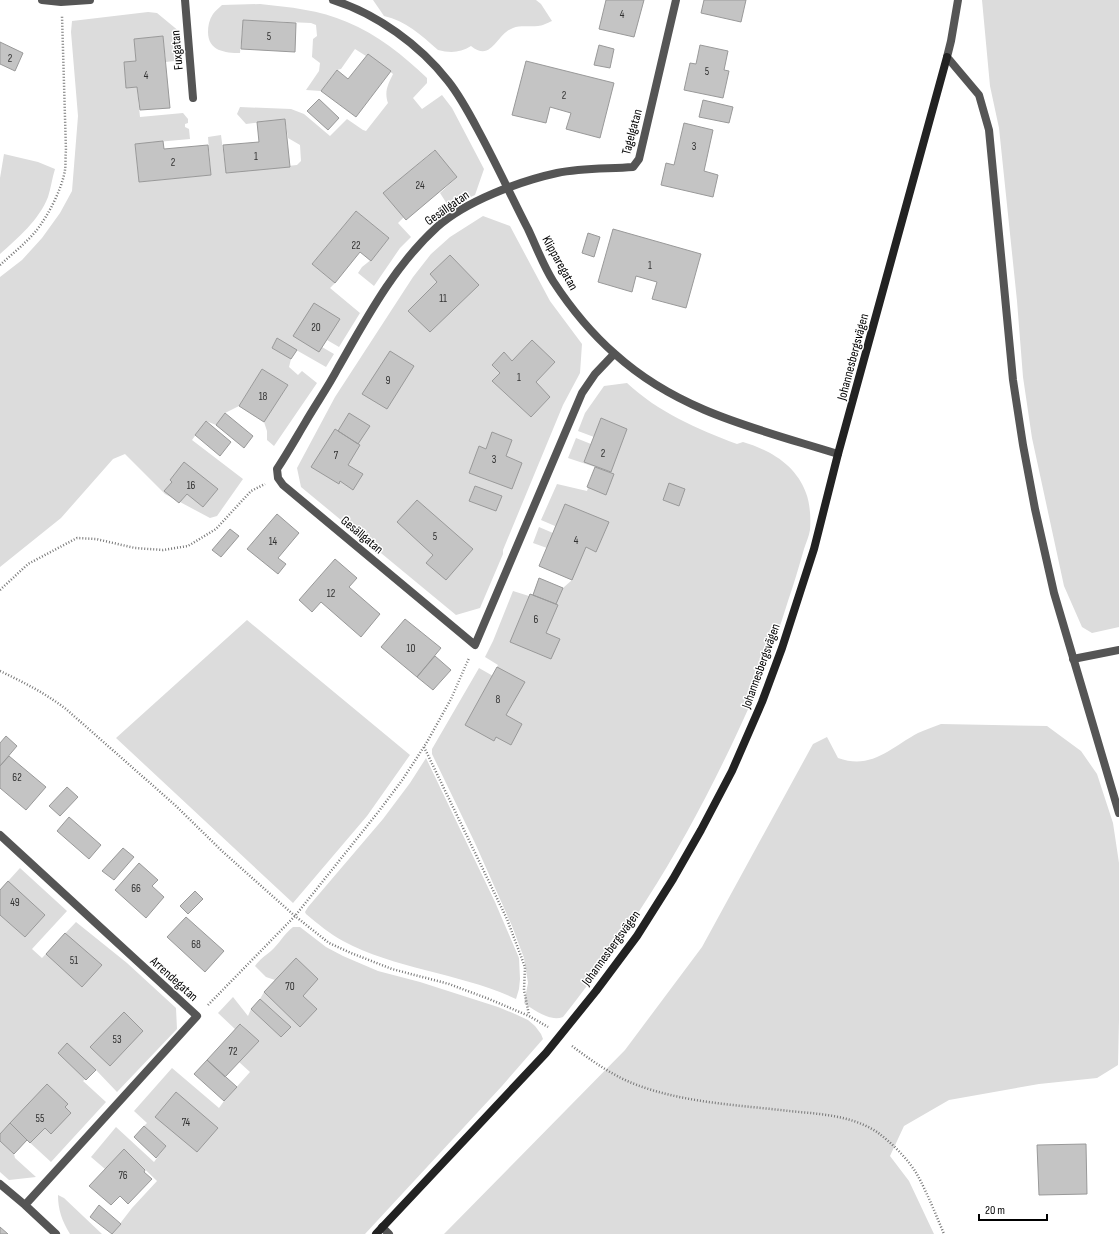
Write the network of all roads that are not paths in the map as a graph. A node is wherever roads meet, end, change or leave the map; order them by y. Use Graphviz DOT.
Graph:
graph roads {
  1 [pos="42,0"];
  2 [pos="90,0"];
  3 [pos="185,0"];
  4 [pos="333,0"];
  5 [pos="676,0"];
  6 [pos="958,0"];
  7 [pos="344,2"];
  8 [pos="948,57"];
  9 [pos="193,98"];
  10 [pos="507,188"];
  11 [pos="614,354"];
  12 [pos="838,454"];
  13 [pos="1119,650"];
  14 [pos="1073,659"];
  15 [pos="1119,813"];
  16 [pos="0,835"];
  17 [pos="0,1184"];
  18 [pos="25,1205"];
  19 [pos="382,1227"];
  20 [pos="56,1234"];
  21 [pos="376,1234"];
  22 [pos="389,1234"];
  1 -- 2 [label="street"];
  3 -- 9 [label="street, Fuxgatan"];
  4 -- 7 [label="street, Klipparegatan"];
  5 -- 10 [label="street, Tagelgatan"];
  6 -- 8 [label="street, Johannesbergsvägen"];
  7 -- 10 [label="street, Klipparegatan"];
  8 -- 12 [label="street, Johannesbergsvägen"];
  8 -- 14 [label="street"];
  10 -- 11 [label="street, Klipparegatan"];
  10 -- 11 [label="street, Gesällgatan"];
  11 -- 12 [label="street, Klipparegatan"];
  12 -- 19 [label="street, Johannesbergsvägen"];
  13 -- 14 [label="street"];
  14 -- 15 [label="street"];
  16 -- 18 [label="street, Arrendegatan"];
  17 -- 18 [label="street"];
  18 -- 20 [label="street"];
  19 -- 21 [label="street, Johannesbergsvägen"];
  19 -- 22 [label="street"];
}
